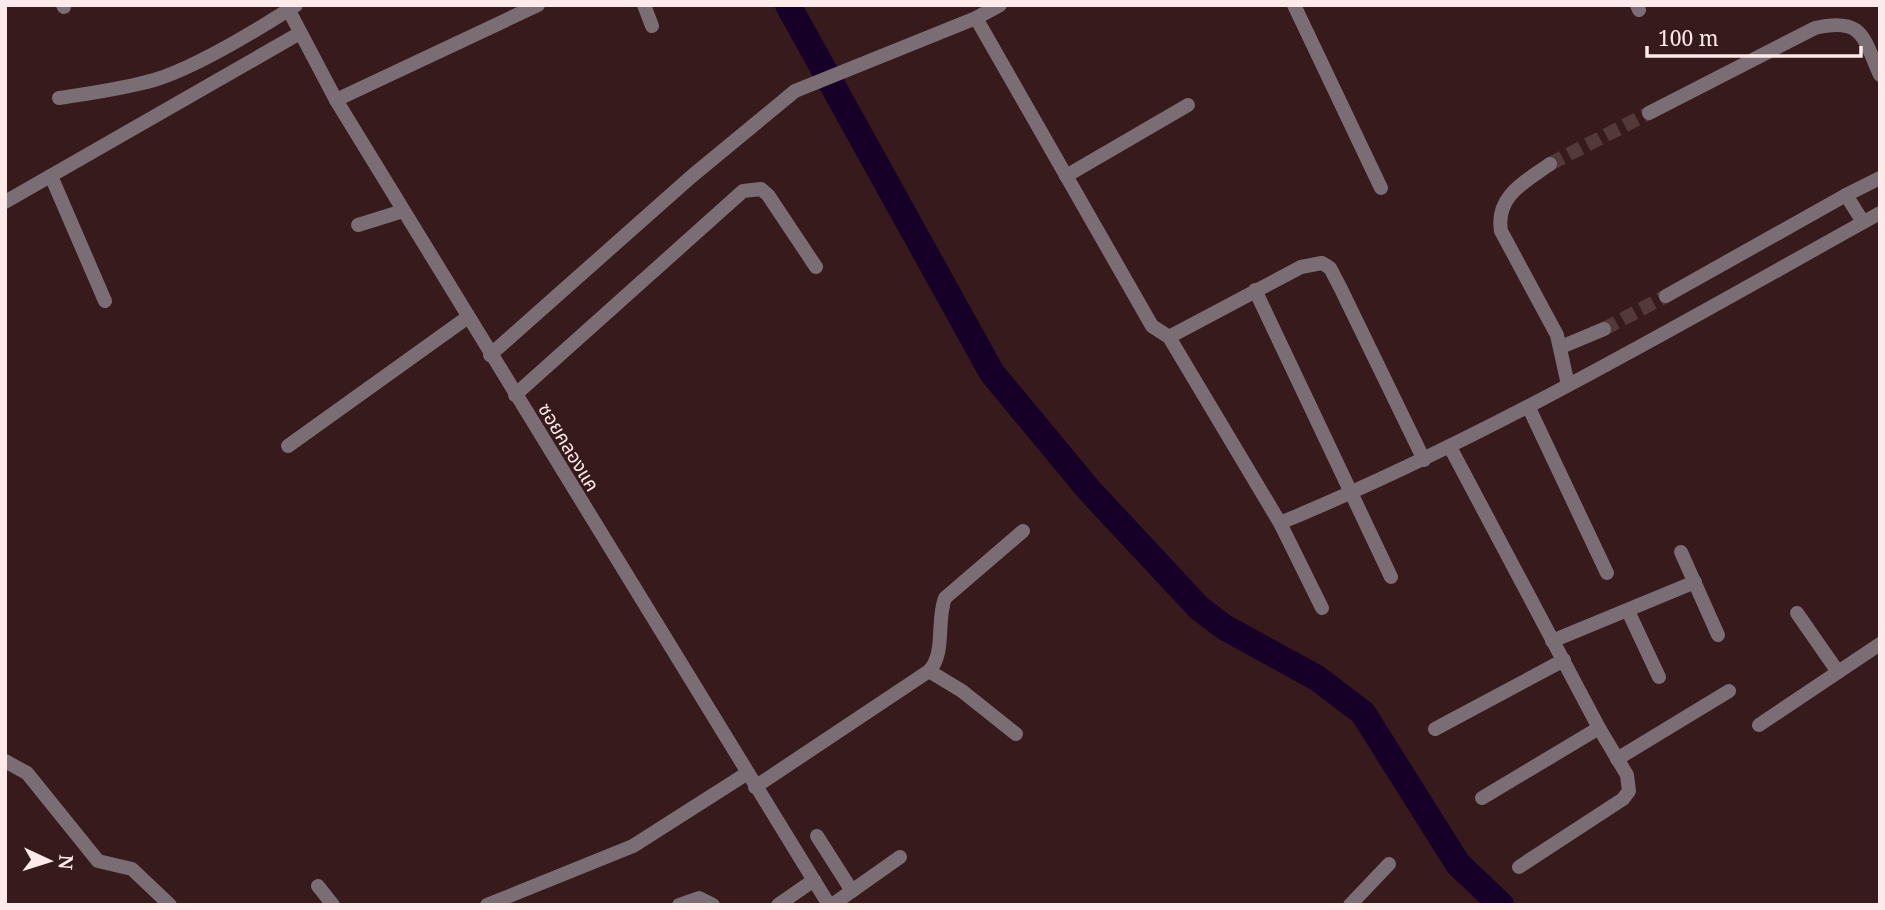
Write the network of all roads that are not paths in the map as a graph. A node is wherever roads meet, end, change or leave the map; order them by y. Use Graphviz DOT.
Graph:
graph roads {
  1 [pos="538,5"];
  2 [pos="644,5"];
  3 [pos="1294,5"];
  4 [pos="291,7"];
  5 [pos="993,7"];
  6 [pos="976,18"];
  7 [pos="652,26"];
  8 [pos="300,33"];
  9 [pos="1880,75"];
  10 [pos="59,98"];
  11 [pos="336,100"];
  12 [pos="1188,105"];
  13 [pos="1649,113"];
  14 [pos="1550,163"];
  15 [pos="51,176"];
  16 [pos="1066,176"];
  17 [pos="1880,178"];
  18 [pos="1381,188"];
  19 [pos="1846,195"];
  20 [pos="5,202"];
  21 [pos="403,211"];
  22 [pos="1880,212"];
  23 [pos="1863,222"];
  24 [pos="358,225"];
  25 [pos="816,267"];
  26 [pos="1255,290"];
  27 [pos="1665,296"];
  28 [pos="105,300"];
  29 [pos="468,317"];
  30 [pos="1604,329"];
  31 [pos="1169,337"];
  32 [pos="1561,347"];
  33 [pos="491,355"];
  34 [pos="1568,385"];
  35 [pos="515,395"];
  36 [pos="1529,408"];
  37 [pos="288,446"];
  38 [pos="1450,447"];
  39 [pos="1424,460"];
  40 [pos="1352,493"];
  41 [pos="1280,523"];
  42 [pos="1023,531"];
  43 [pos="1681,552"];
  44 [pos="1607,573"];
  45 [pos="1391,577"];
  46 [pos="1695,582"];
  47 [pos="1322,608"];
  48 [pos="1628,611"];
  49 [pos="1797,613"];
  50 [pos="1718,635"];
  51 [pos="1552,641"];
  52 [pos="1880,644"];
  53 [pos="1563,660"];
  54 [pos="929,671"];
  55 [pos="1838,672"];
  56 [pos="1659,677"];
  57 [pos="1729,691"];
  58 [pos="1759,725"];
  59 [pos="1599,728"];
  60 [pos="1435,729"];
  61 [pos="1016,734"];
  62 [pos="1617,759"];
  63 [pos="5,761"];
  64 [pos="746,774"];
  65 [pos="755,788"];
  66 [pos="1482,797"];
  67 [pos="817,836"];
  68 [pos="900,857"];
  69 [pos="1389,864"];
  70 [pos="1520,867"];
  71 [pos="814,880"];
  72 [pos="318,886"];
  73 [pos="852,891"];
  74 [pos="170,905"];
  75 [pos="333,905"];
  76 [pos="487,905"];
  77 [pos="679,905"];
  78 [pos="713,905"];
  79 [pos="778,905"];
  80 [pos="830,905"];
  81 [pos="1350,905"];
  1 -- 11 [label="street"];
  2 -- 7 [label="street"];
  3 -- 18 [label="street"];
  4 -- 8 [label="street, ซอยคลองแค"];
  4 -- 10 [label="street"];
  5 -- 6 [label="street"];
  6 -- 16 [label="street"];
  6 -- 33 [label="street"];
  8 -- 11 [label="street, ซอยคลองแค"];
  8 -- 15 [label="street"];
  9 -- 13 [label="street"];
  11 -- 21 [label="street, ซอยคลองแค"];
  12 -- 16 [label="street"];
  14 -- 32 [label="street"];
  15 -- 20 [label="street"];
  15 -- 28 [label="street"];
  16 -- 31 [label="street"];
  17 -- 19 [label="street"];
  19 -- 23 [label="street"];
  19 -- 27 [label="street"];
  21 -- 24 [label="street"];
  21 -- 29 [label="street, ซอยคลองแค"];
  22 -- 23 [label="street"];
  23 -- 34 [label="street"];
  25 -- 35 [label="street"];
  26 -- 31 [label="street"];
  26 -- 39 [label="street"];
  26 -- 40 [label="street"];
  29 -- 33 [label="street, ซอยคลองแค"];
  29 -- 37 [label="street"];
  30 -- 32 [label="street"];
  31 -- 41 [label="street"];
  32 -- 34 [label="street"];
  33 -- 35 [label="street, ซอยคลองแค"];
  34 -- 36 [label="street"];
  35 -- 64 [label="street, ซอยคลองแค"];
  36 -- 38 [label="street"];
  36 -- 44 [label="street"];
  38 -- 39 [label="street"];
  38 -- 51 [label="street"];
  39 -- 40 [label="street"];
  40 -- 41 [label="street"];
  40 -- 45 [label="street"];
  41 -- 47 [label="street"];
  42 -- 54 [label="street"];
  43 -- 46 [label="street"];
  46 -- 48 [label="street"];
  46 -- 50 [label="street"];
  48 -- 51 [label="street"];
  48 -- 56 [label="street"];
  49 -- 55 [label="street"];
  51 -- 53 [label="street"];
  52 -- 55 [label="street"];
  53 -- 59 [label="street"];
  53 -- 60 [label="street"];
  54 -- 61 [label="street"];
  54 -- 65 [label="street"];
  55 -- 58 [label="street"];
  57 -- 62 [label="street"];
  59 -- 62 [label="street"];
  59 -- 66 [label="street"];
  62 -- 70 [label="street"];
  63 -- 74 [label="street"];
  64 -- 65 [label="street, ซอยคลองแค"];
  64 -- 76 [label="street"];
  65 -- 71 [label="street, ซอยคลองแค"];
  67 -- 73 [label="street"];
  68 -- 73 [label="street"];
  69 -- 81 [label="street"];
  71 -- 79 [label="street"];
  71 -- 80 [label="street, ซอยคลองแค"];
  72 -- 75 [label="street"];
  73 -- 80 [label="street"];
  77 -- 78 [label="street"];
}
